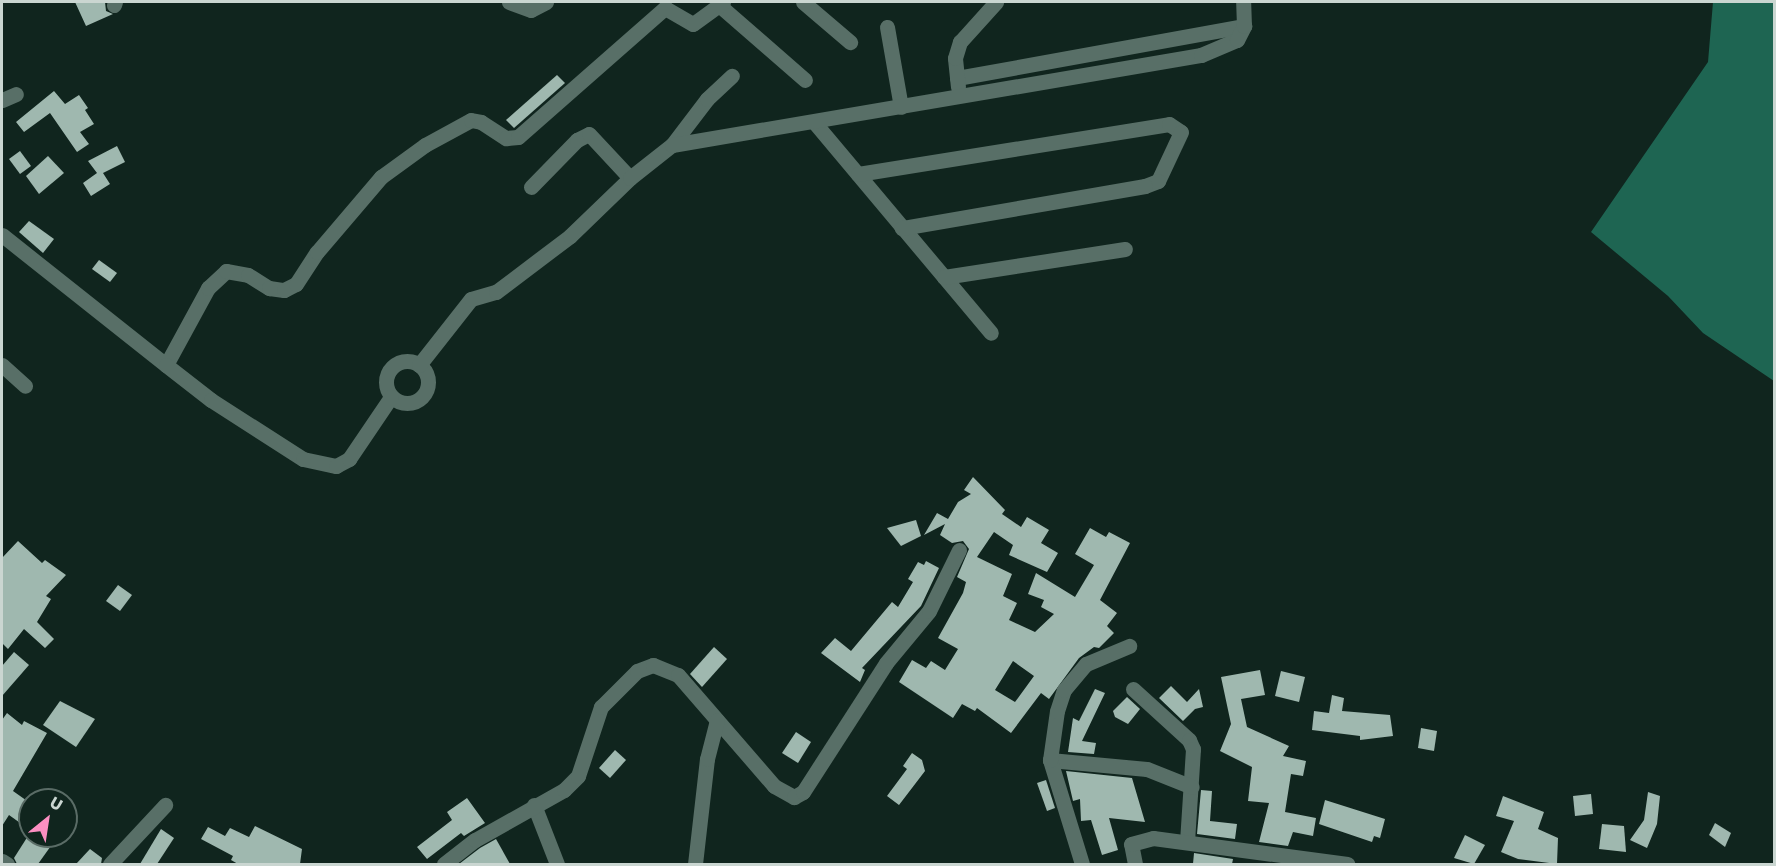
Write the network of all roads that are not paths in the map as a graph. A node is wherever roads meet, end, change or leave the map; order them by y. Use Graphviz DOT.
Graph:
graph roads {
  1 [pos="509,2"];
  2 [pos="546,2"];
  3 [pos="803,2"];
  4 [pos="997,2"];
  5 [pos="1243,2"];
  6 [pos="721,3"];
  7 [pos="662,5"];
  8 [pos="1244,26"];
  9 [pos="887,27"];
  10 [pos="850,42"];
  11 [pos="732,76"];
  12 [pos="957,78"];
  13 [pos="805,80"];
  14 [pos="958,96"];
  15 [pos="901,107"];
  16 [pos="814,122"];
  17 [pos="672,145"];
  18 [pos="858,174"];
  19 [pos="630,178"];
  20 [pos="531,187"];
  21 [pos="902,228"];
  22 [pos="2,235"];
  23 [pos="1125,249"];
  24 [pos="944,277"];
  25 [pos="991,333"];
  26 [pos="2,365"];
  27 [pos="166,365"];
  28 [pos="419,365"];
  29 [pos="25,386"];
  30 [pos="391,397"];
  31 [pos="960,550"];
  32 [pos="1129,646"];
  33 [pos="1133,689"];
  34 [pos="717,720"];
  35 [pos="1050,760"];
  36 [pos="1192,787"];
  37 [pos="165,805"];
  38 [pos="534,805"];
  39 [pos="1187,842"];
  40 [pos="2,861"];
  41 [pos="6,864"];
  42 [pos="110,864"];
  43 [pos="444,864"];
  44 [pos="557,864"];
  45 [pos="695,864"];
  46 [pos="1082,864"];
  47 [pos="1135,864"];
  48 [pos="1347,864"];
  1 -- 2 [label="street"];
  3 -- 10 [label="street"];
  4 -- 12 [label="street"];
  5 -- 8 [label="street"];
  6 -- 7 [label="street"];
  6 -- 13 [label="street"];
  7 -- 27 [label="street"];
  8 -- 12 [label="street"];
  8 -- 14 [label="street"];
  9 -- 15 [label="street"];
  11 -- 17 [label="street"];
  12 -- 14 [label="street"];
  14 -- 15 [label="street"];
  15 -- 16 [label="street"];
  16 -- 17 [label="street"];
  16 -- 18 [label="street"];
  17 -- 19 [label="street"];
  18 -- 21 [label="street"];
  18 -- 21 [label="street"];
  19 -- 20 [label="street"];
  19 -- 28 [label="street"];
  21 -- 24 [label="street"];
  22 -- 27 [label="street"];
  23 -- 24 [label="street"];
  24 -- 25 [label="street"];
  26 -- 29 [label="street"];
  27 -- 30 [label="street"];
  28 -- 30 [label="street"];
  28 -- 30 [label="street"];
  31 -- 34 [label="street"];
  32 -- 35 [label="street"];
  33 -- 36 [label="street"];
  34 -- 38 [label="street"];
  34 -- 45 [label="street"];
  35 -- 36 [label="street"];
  35 -- 46 [label="street"];
  36 -- 39 [label="street"];
  37 -- 42 [label="street"];
  38 -- 43 [label="street"];
  38 -- 44 [label="street"];
  39 -- 47 [label="street"];
  39 -- 48 [label="street"];
  40 -- 41 [label="street"];
}
